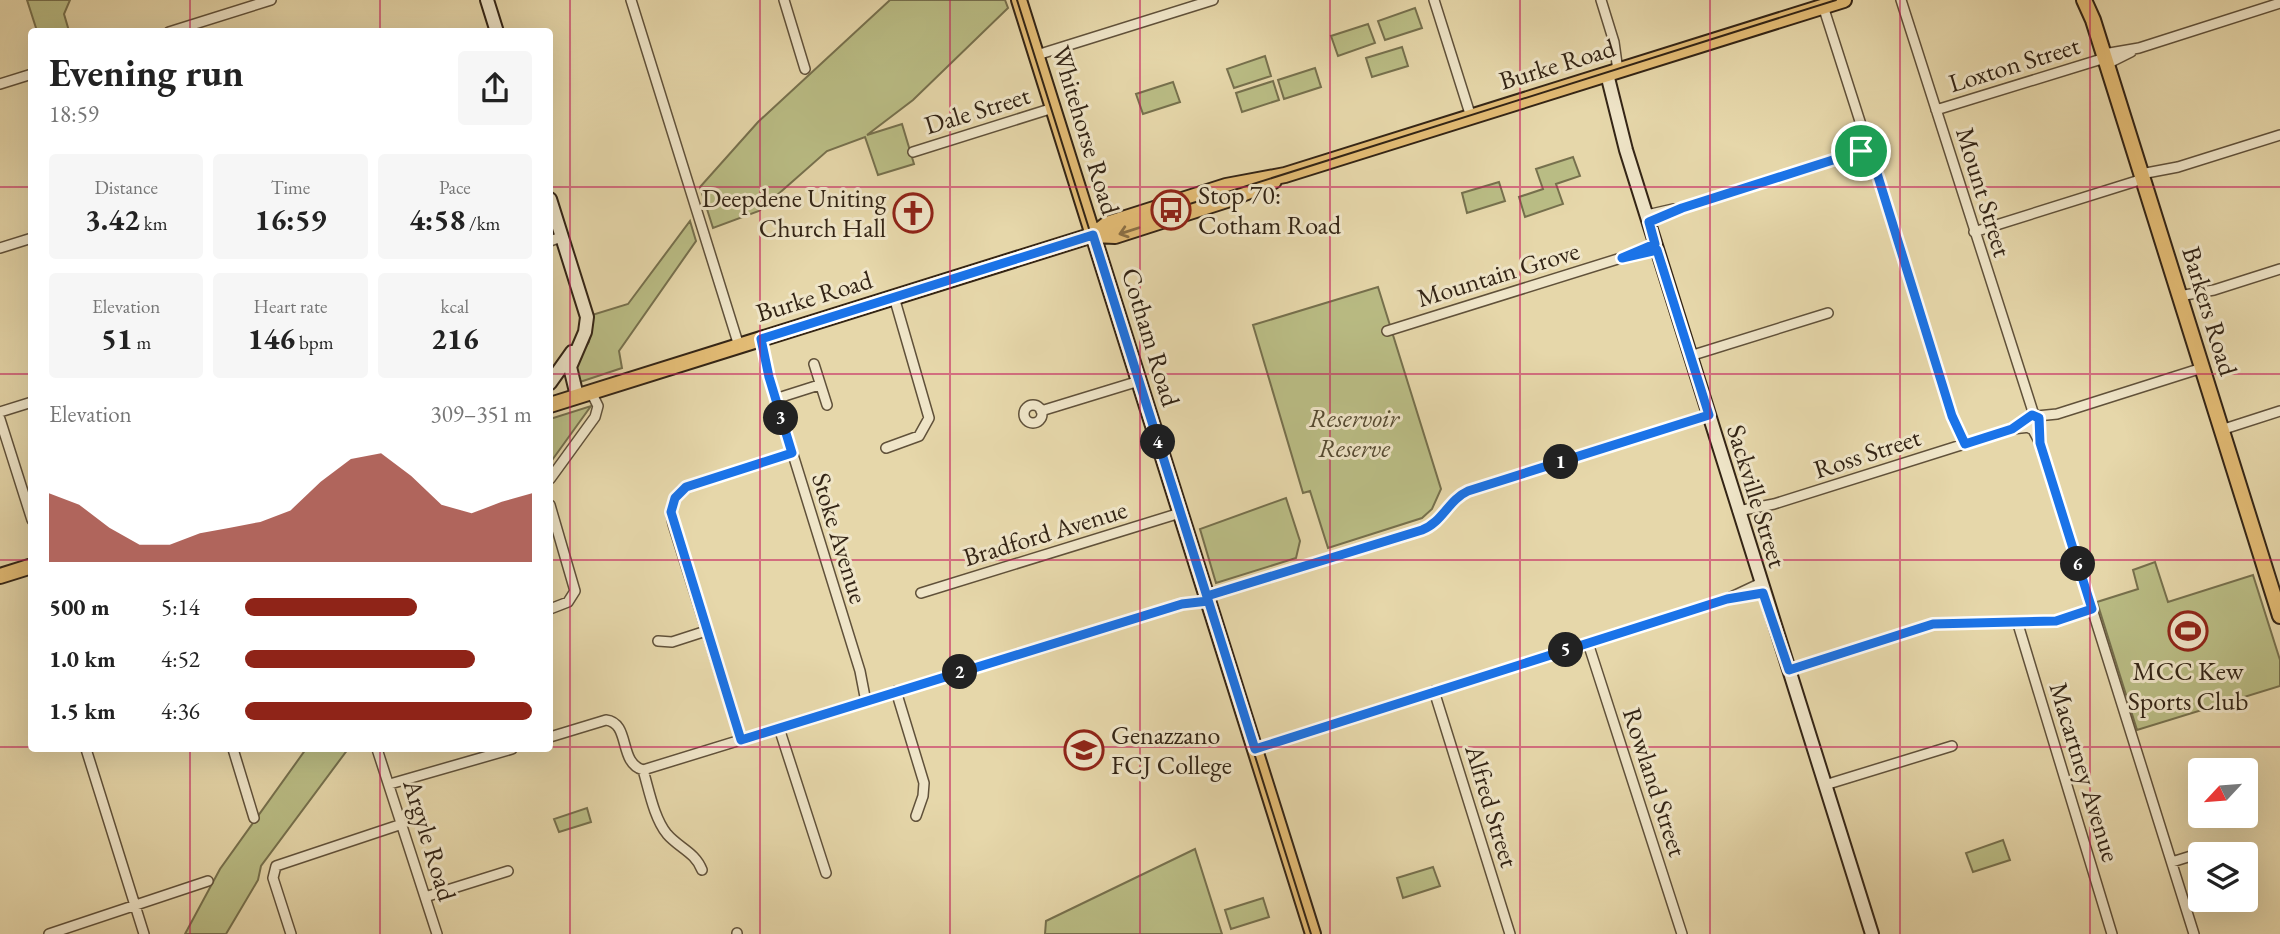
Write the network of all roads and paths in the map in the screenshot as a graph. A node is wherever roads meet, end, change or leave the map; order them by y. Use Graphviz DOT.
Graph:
graph roads {
  1 [pos="271,0"];
  2 [pos="487,0"];
  3 [pos="631,0"];
  4 [pos="783,0"];
  5 [pos="1019,0"];
  6 [pos="1213,0"];
  7 [pos="1434,0"];
  8 [pos="1601,0"];
  9 [pos="1843,0"];
  10 [pos="1901,0"];
  11 [pos="2084,0"];
  12 [pos="2091,0"];
  13 [pos="2280,4"];
  14 [pos="1823,6"];
  15 [pos="208,20"];
  16 [pos="2093,20"];
  17 [pos="182,28"];
  18 [pos="210,28"];
  19 [pos="496,28"];
  20 [pos="1037,55"];
  21 [pos="2105,58"];
  22 [pos="805,69"];
  23 [pos="1613,72"];
  24 [pos="28,75"];
  25 [pos="0,84"];
  26 [pos="1053,108"];
  27 [pos="1936,110"];
  28 [pos="1471,117"];
  29 [pos="2280,135"];
  30 [pos="1861,151"];
  31 [pos="913,152"];
  32 [pos="2143,178"];
  33 [pos="1648,219"];
  34 [pos="1974,232"];
  35 [pos="1093,235"];
  36 [pos="28,239"];
  37 [pos="555,239"];
  38 [pos="1656,247"];
  39 [pos="0,248"];
  40 [pos="2280,269"];
  41 [pos="894,297"];
  42 [pos="2181,300"];
  43 [pos="1828,313"];
  44 [pos="1387,331"];
  45 [pos="751,342"];
  46 [pos="577,349"];
  47 [pos="1690,356"];
  48 [pos="814,364"];
  49 [pos="2202,368"];
  50 [pos="553,379"];
  51 [pos="1139,380"];
  52 [pos="819,385"];
  53 [pos="584,394"];
  54 [pos="775,399"];
  55 [pos="28,403"];
  56 [pos="553,404"];
  57 [pos="827,405"];
  58 [pos="1041,411"];
  59 [pos="2280,411"];
  60 [pos="0,412"];
  61 [pos="1709,415"];
  62 [pos="0,419"];
  63 [pos="2033,422"];
  64 [pos="2221,430"];
  65 [pos="1965,444"];
  66 [pos="886,448"];
  67 [pos="792,453"];
  68 [pos="553,476"];
  69 [pos="28,507"];
  70 [pos="1181,513"];
  71 [pos="553,515"];
  72 [pos="1740,516"];
  73 [pos="28,570"];
  74 [pos="0,576"];
  75 [pos="1762,588"];
  76 [pos="921,593"];
  77 [pos="1207,596"];
  78 [pos="553,608"];
  79 [pos="2092,609"];
  80 [pos="2280,616"];
  81 [pos="2017,621"];
  82 [pos="706,631"];
  83 [pos="657,641"];
  84 [pos="1588,643"];
  85 [pos="1789,670"];
  86 [pos="896,691"];
  87 [pos="1434,691"];
  88 [pos="870,701"];
  89 [pos="779,728"];
  90 [pos="553,736"];
  91 [pos="741,740"];
  92 [pos="1952,746"];
  93 [pos="1255,749"];
  94 [pos="87,752"];
  95 [pos="234,752"];
  96 [pos="380,752"];
  97 [pos="502,752"];
  98 [pos="643,770"];
  99 [pos="1825,785"];
  100 [pos="391,787"];
  101 [pos="916,816"];
  102 [pos="254,818"];
  103 [pos="402,824"];
  104 [pos="2188,857"];
  105 [pos="2172,862"];
  106 [pos="702,870"];
  107 [pos="508,871"];
  108 [pos="827,873"];
  109 [pos="208,881"];
  110 [pos="425,897"];
  111 [pos="135,907"];
  112 [pos="49,934"];
  113 [pos="144,934"];
  114 [pos="291,934"];
  115 [pos="437,934"];
  116 [pos="1314,934"];
  117 [pos="1510,934"];
  118 [pos="1682,934"];
  119 [pos="1872,934"];
  120 [pos="2112,934"];
  121 [pos="2194,934"];
  1 -- 15 [label="street"];
  2 -- 19 [label="street"];
  3 -- 45 [label="street, Stoke Avenue"];
  4 -- 22 [label="street"];
  5 -- 20 [label="main road, Whitehorse Road"];
  6 -- 20 [label="street"];
  7 -- 28 [label="street"];
  8 -- 23 [label="street"];
  9 -- 14 [label="main road, Burke Road"];
  10 -- 27 [label="street, Mount Street"];
  11 -- 16 [label="main road, Barkers Road"];
  12 -- 16 [label="main road, Barkers Road"];
  13 -- 21 [label="street, Loxton Street"];
  14 -- 23 [label="main road, Burke Road"];
  14 -- 30 [label="street"];
  15 -- 17 [label="street"];
  15 -- 18 [label="street"];
  16 -- 21 [label="main road, Barkers Road"];
  20 -- 26 [label="main road, Whitehorse Road"];
  21 -- 27 [label="street, Loxton Street"];
  21 -- 32 [label="main road, Barkers Road"];
  23 -- 28 [label="main road, Burke Road"];
  23 -- 33 [label="street, Sackville Street"];
  24 -- 25 [label="street"];
  26 -- 31 [label="street, Dale Street"];
  26 -- 35 [label="main road, Whitehorse Road"];
  27 -- 34 [label="street, Mount Street"];
  28 -- 35 [label="main road, Burke Road"];
  29 -- 32 [label="street"];
  30 -- 33 [label="street"];
  30 -- 65 [label="street"];
  32 -- 34 [label="street"];
  32 -- 42 [label="main road, Barkers Road"];
  33 -- 38 [label="street, Sackville Street"];
  34 -- 63 [label="street, Mount Street"];
  35 -- 41 [label="main road, Burke Road"];
  35 -- 51 [label="main road, Cotham Road"];
  36 -- 39 [label="street"];
  37 -- 46 [label="street"];
  38 -- 44 [label="street, Mountain Grove"];
  38 -- 47 [label="street, Sackville Street"];
  40 -- 42 [label="street"];
  41 -- 45 [label="main road, Burke Road"];
  41 -- 66 [label="street"];
  42 -- 49 [label="main road, Barkers Road"];
  43 -- 47 [label="street"];
  45 -- 53 [label="main road, Burke Road"];
  45 -- 54 [label="street, Stoke Avenue"];
  46 -- 50 [label="street"];
  46 -- 53 [label="street"];
  47 -- 61 [label="street, Sackville Street"];
  48 -- 52 [label="street"];
  49 -- 63 [label="street, Ross Street"];
  49 -- 64 [label="main road, Barkers Road"];
  51 -- 58 [label="street"];
  51 -- 70 [label="main road, Cotham Road"];
  52 -- 54 [label="street"];
  52 -- 57 [label="street"];
  53 -- 56 [label="main road, Burke Road"];
  53 -- 68 [label="street"];
  54 -- 67 [label="street, Stoke Avenue"];
  55 -- 60 [label="street"];
  59 -- 64 [label="street"];
  61 -- 72 [label="street, Sackville Street"];
  61 -- 77 [label="street"];
  62 -- 69 [label="street"];
  63 -- 65 [label="street, Ross Street"];
  63 -- 79 [label="street, Mount Street"];
  64 -- 80 [label="main road, Barkers Road"];
  65 -- 72 [label="street, Ross Street"];
  67 -- 82 [label="street"];
  67 -- 88 [label="street, Stoke Avenue"];
  70 -- 76 [label="street, Bradford Avenue"];
  70 -- 77 [label="main road, Cotham Road"];
  71 -- 78 [label="street"];
  72 -- 75 [label="street, Sackville Street"];
  73 -- 74 [label="main road"];
  75 -- 84 [label="street"];
  75 -- 85 [label="street, Sackville Street"];
  77 -- 86 [label="street"];
  77 -- 93 [label="main road, Cotham Road"];
  79 -- 81 [label="street"];
  79 -- 105 [label="street, Mount Street"];
  81 -- 85 [label="street"];
  81 -- 120 [label="street, Macartney Avenue"];
  82 -- 83 [label="street"];
  82 -- 91 [label="street"];
  84 -- 87 [label="street"];
  84 -- 118 [label="street, Rowland Street"];
  85 -- 99 [label="street, Sackville Street"];
  86 -- 88 [label="street"];
  86 -- 101 [label="street"];
  87 -- 93 [label="street"];
  87 -- 117 [label="street, Alfred Street"];
  88 -- 89 [label="street"];
  89 -- 91 [label="street"];
  89 -- 108 [label="street"];
  90 -- 98 [label="street"];
  91 -- 98 [label="street"];
  92 -- 99 [label="street"];
  93 -- 116 [label="main road, Cotham Road"];
  94 -- 111 [label="street"];
  95 -- 102 [label="street"];
  96 -- 100 [label="street, Argyle Road"];
  97 -- 100 [label="street"];
  98 -- 106 [label="street"];
  99 -- 119 [label="street, Sackville Street"];
  100 -- 103 [label="street, Argyle Road"];
  103 -- 110 [label="street, Argyle Road"];
  103 -- 114 [label="street"];
  104 -- 105 [label="street"];
  105 -- 121 [label="street, Mount Street"];
  107 -- 110 [label="street"];
  109 -- 111 [label="street"];
  110 -- 115 [label="street, Argyle Road"];
  111 -- 112 [label="street"];
  111 -- 113 [label="street"];
}
